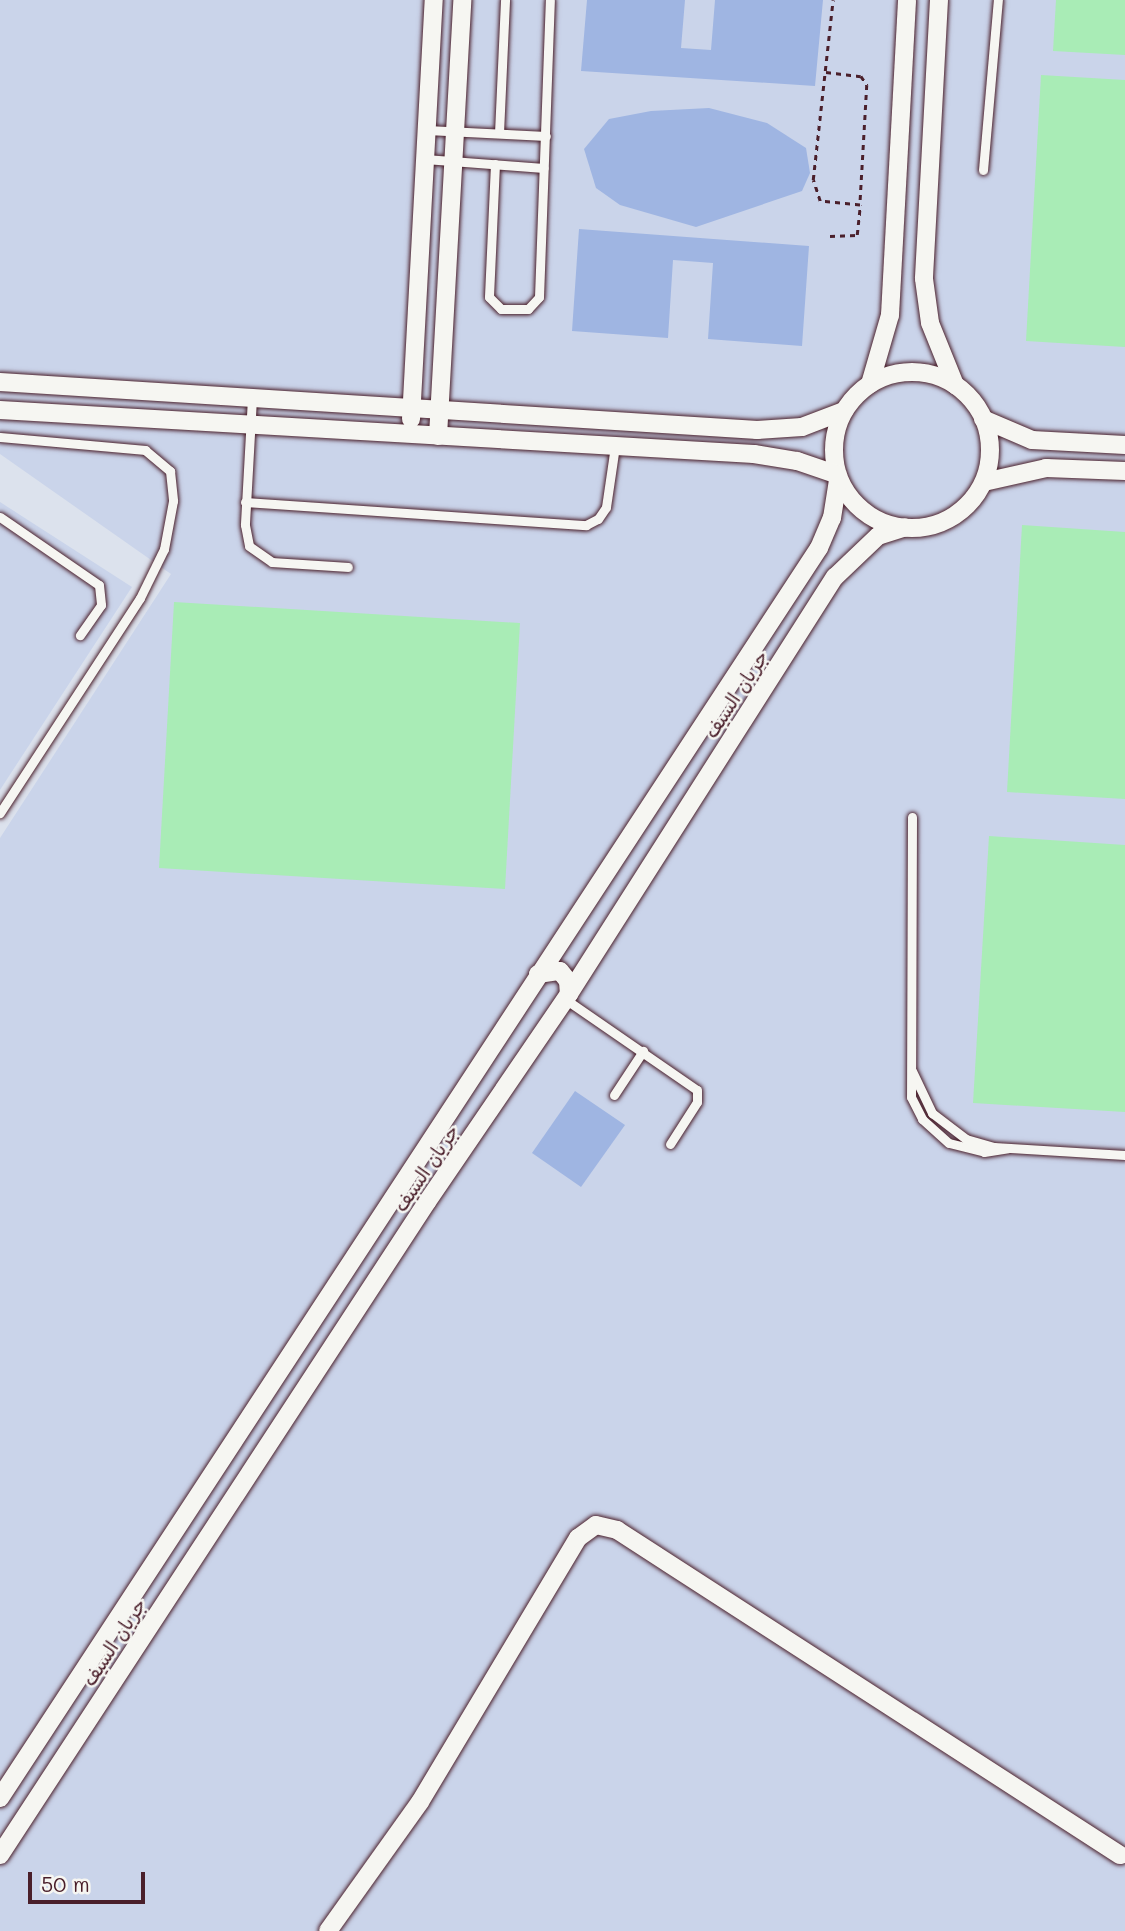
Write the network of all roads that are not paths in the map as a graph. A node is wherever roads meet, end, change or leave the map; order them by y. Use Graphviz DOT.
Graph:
graph roads {
  1 [pos="434,0"];
  2 [pos="462,0"];
  3 [pos="505,0"];
  4 [pos="550,0"];
  5 [pos="907,0"];
  6 [pos="939,0"];
  7 [pos="998,0"];
  8 [pos="427,130"];
  9 [pos="455,131"];
  10 [pos="499,133"];
  11 [pos="546,136"];
  12 [pos="425,159"];
  13 [pos="453,161"];
  14 [pos="495,164"];
  15 [pos="544,168"];
  16 [pos="983,170"];
  17 [pos="0,382"];
  18 [pos="870,384"];
  19 [pos="955,385"];
  20 [pos="251,398"];
  21 [pos="412,408"];
  22 [pos="440,409"];
  23 [pos="0,410"];
  24 [pos="844,411"];
  25 [pos="616,419"];
  26 [pos="983,419"];
  27 [pos="250,426"];
  28 [pos="410,435"];
  29 [pos="438,436"];
  30 [pos="0,437"];
  31 [pos="1125,445"];
  32 [pos="615,446"];
  33 [pos="1125,471"];
  34 [pos="838,478"];
  35 [pos="984,482"];
  36 [pos="246,502"];
  37 [pos="0,517"];
  38 [pos="905,527"];
  39 [pos="348,567"];
  40 [pos="80,635"];
  41 [pos="0,813"];
  42 [pos="912,817"];
  43 [pos="538,974"];
  44 [pos="567,996"];
  45 [pos="643,1051"];
  46 [pos="614,1095"];
  47 [pos="670,1144"];
  48 [pos="1125,1155"];
  49 [pos="401,1185"];
  50 [pos="427,1202"];
  51 [pos="0,1798"];
  52 [pos="0,1855"];
  53 [pos="1120,1855"];
  54 [pos="328,1931"];
  1 -- 8 [label="street"];
  2 -- 9 [label="street"];
  3 -- 10 [label="lane"];
  4 -- 11 [label="lane"];
  5 -- 18 [label="street"];
  6 -- 19 [label="street"];
  7 -- 16 [label="lane"];
  8 -- 9 [label="lane"];
  8 -- 12 [label="street"];
  9 -- 10 [label="lane"];
  9 -- 13 [label="street"];
  10 -- 11 [label="lane"];
  11 -- 15 [label="lane"];
  12 -- 13 [label="lane"];
  12 -- 21 [label="street"];
  13 -- 14 [label="lane"];
  13 -- 22 [label="street"];
  14 -- 15 [label="lane"];
  14 -- 15 [label="lane"];
  17 -- 20 [label="street"];
  18 -- 19 [label="street"];
  18 -- 24 [label="street"];
  19 -- 26 [label="street"];
  20 -- 21 [label="street"];
  20 -- 27 [label="lane"];
  21 -- 22 [label="street"];
  21 -- 28 [label="street"];
  22 -- 25 [label="street"];
  22 -- 29 [label="street"];
  23 -- 27 [label="street"];
  24 -- 25 [label="street"];
  24 -- 34 [label="street"];
  25 -- 32 [label="street"];
  26 -- 31 [label="street"];
  26 -- 35 [label="street"];
  27 -- 28 [label="street"];
  27 -- 36 [label="lane"];
  28 -- 29 [label="street"];
  29 -- 32 [label="street"];
  30 -- 41 [label="lane"];
  32 -- 34 [label="street"];
  32 -- 36 [label="lane"];
  33 -- 35 [label="street"];
  34 -- 38 [label="street"];
  34 -- 43 [label="street, جريان السيف"];
  35 -- 38 [label="street"];
  36 -- 39 [label="lane"];
  37 -- 40 [label="lane"];
  38 -- 44 [label="street, جريان السيف"];
  42 -- 48 [label="lane"];
  43 -- 44 [label="street"];
  43 -- 49 [label="street, جريان السيف"];
  44 -- 45 [label="lane"];
  44 -- 50 [label="street, جريان السيف"];
  45 -- 46 [label="lane"];
  45 -- 47 [label="lane"];
  49 -- 50 [label="street"];
  49 -- 51 [label="street, جريان السيف"];
  50 -- 52 [label="street, جريان السيف"];
  53 -- 54 [label="street"];
}
